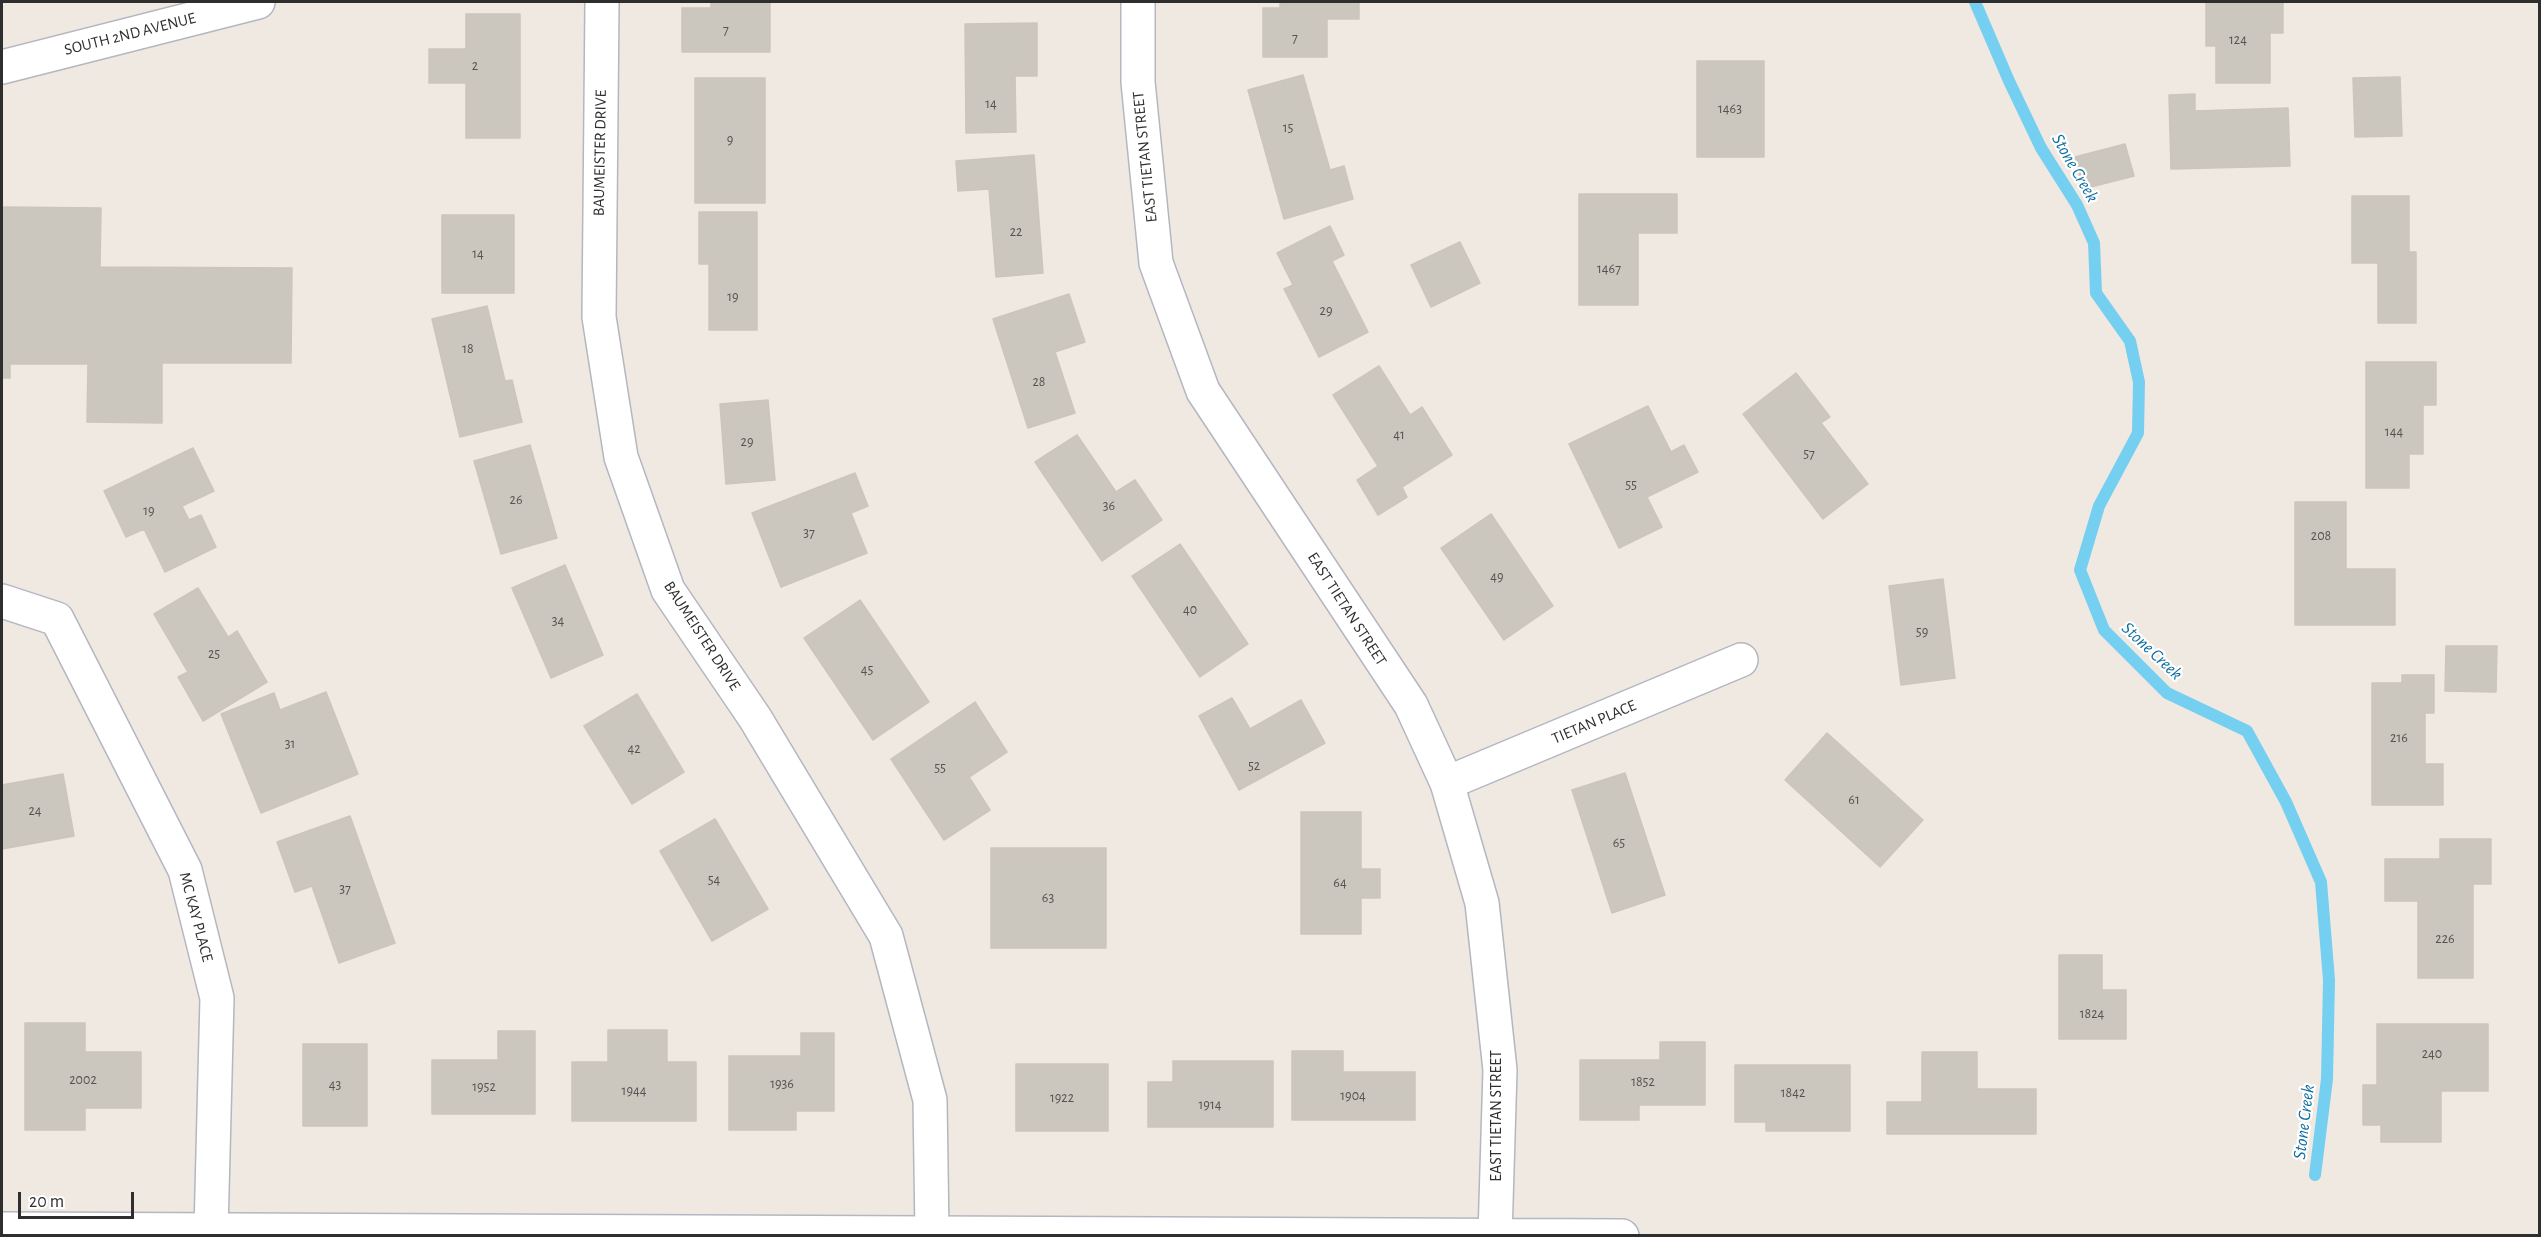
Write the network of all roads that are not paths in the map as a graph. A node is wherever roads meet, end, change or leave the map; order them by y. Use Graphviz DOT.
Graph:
graph roads {
  1 [pos="258,2"];
  2 [pos="602,2"];
  3 [pos="1138,2"];
  4 [pos="2,68"];
  5 [pos="2,601"];
  6 [pos="1741,660"];
  7 [pos="1447,783"];
  8 [pos="2,1229"];
  9 [pos="211,1230"];
  10 [pos="932,1233"];
  11 [pos="1495,1235"];
  12 [pos="1622,1236"];
  1 -- 4 [label="main road, SOUTH 2ND AVENUE"];
  2 -- 10 [label="main road, BAUMEISTER DRIVE"];
  3 -- 7 [label="main road, EAST TIETAN STREET"];
  5 -- 9 [label="main road, MC KAY PLACE"];
  6 -- 7 [label="main road, TIETAN PLACE"];
  7 -- 11 [label="main road, EAST TIETAN STREET"];
  8 -- 9 [label="main road"];
  9 -- 10 [label="main road"];
  10 -- 11 [label="main road"];
  11 -- 12 [label="main road"];
}
